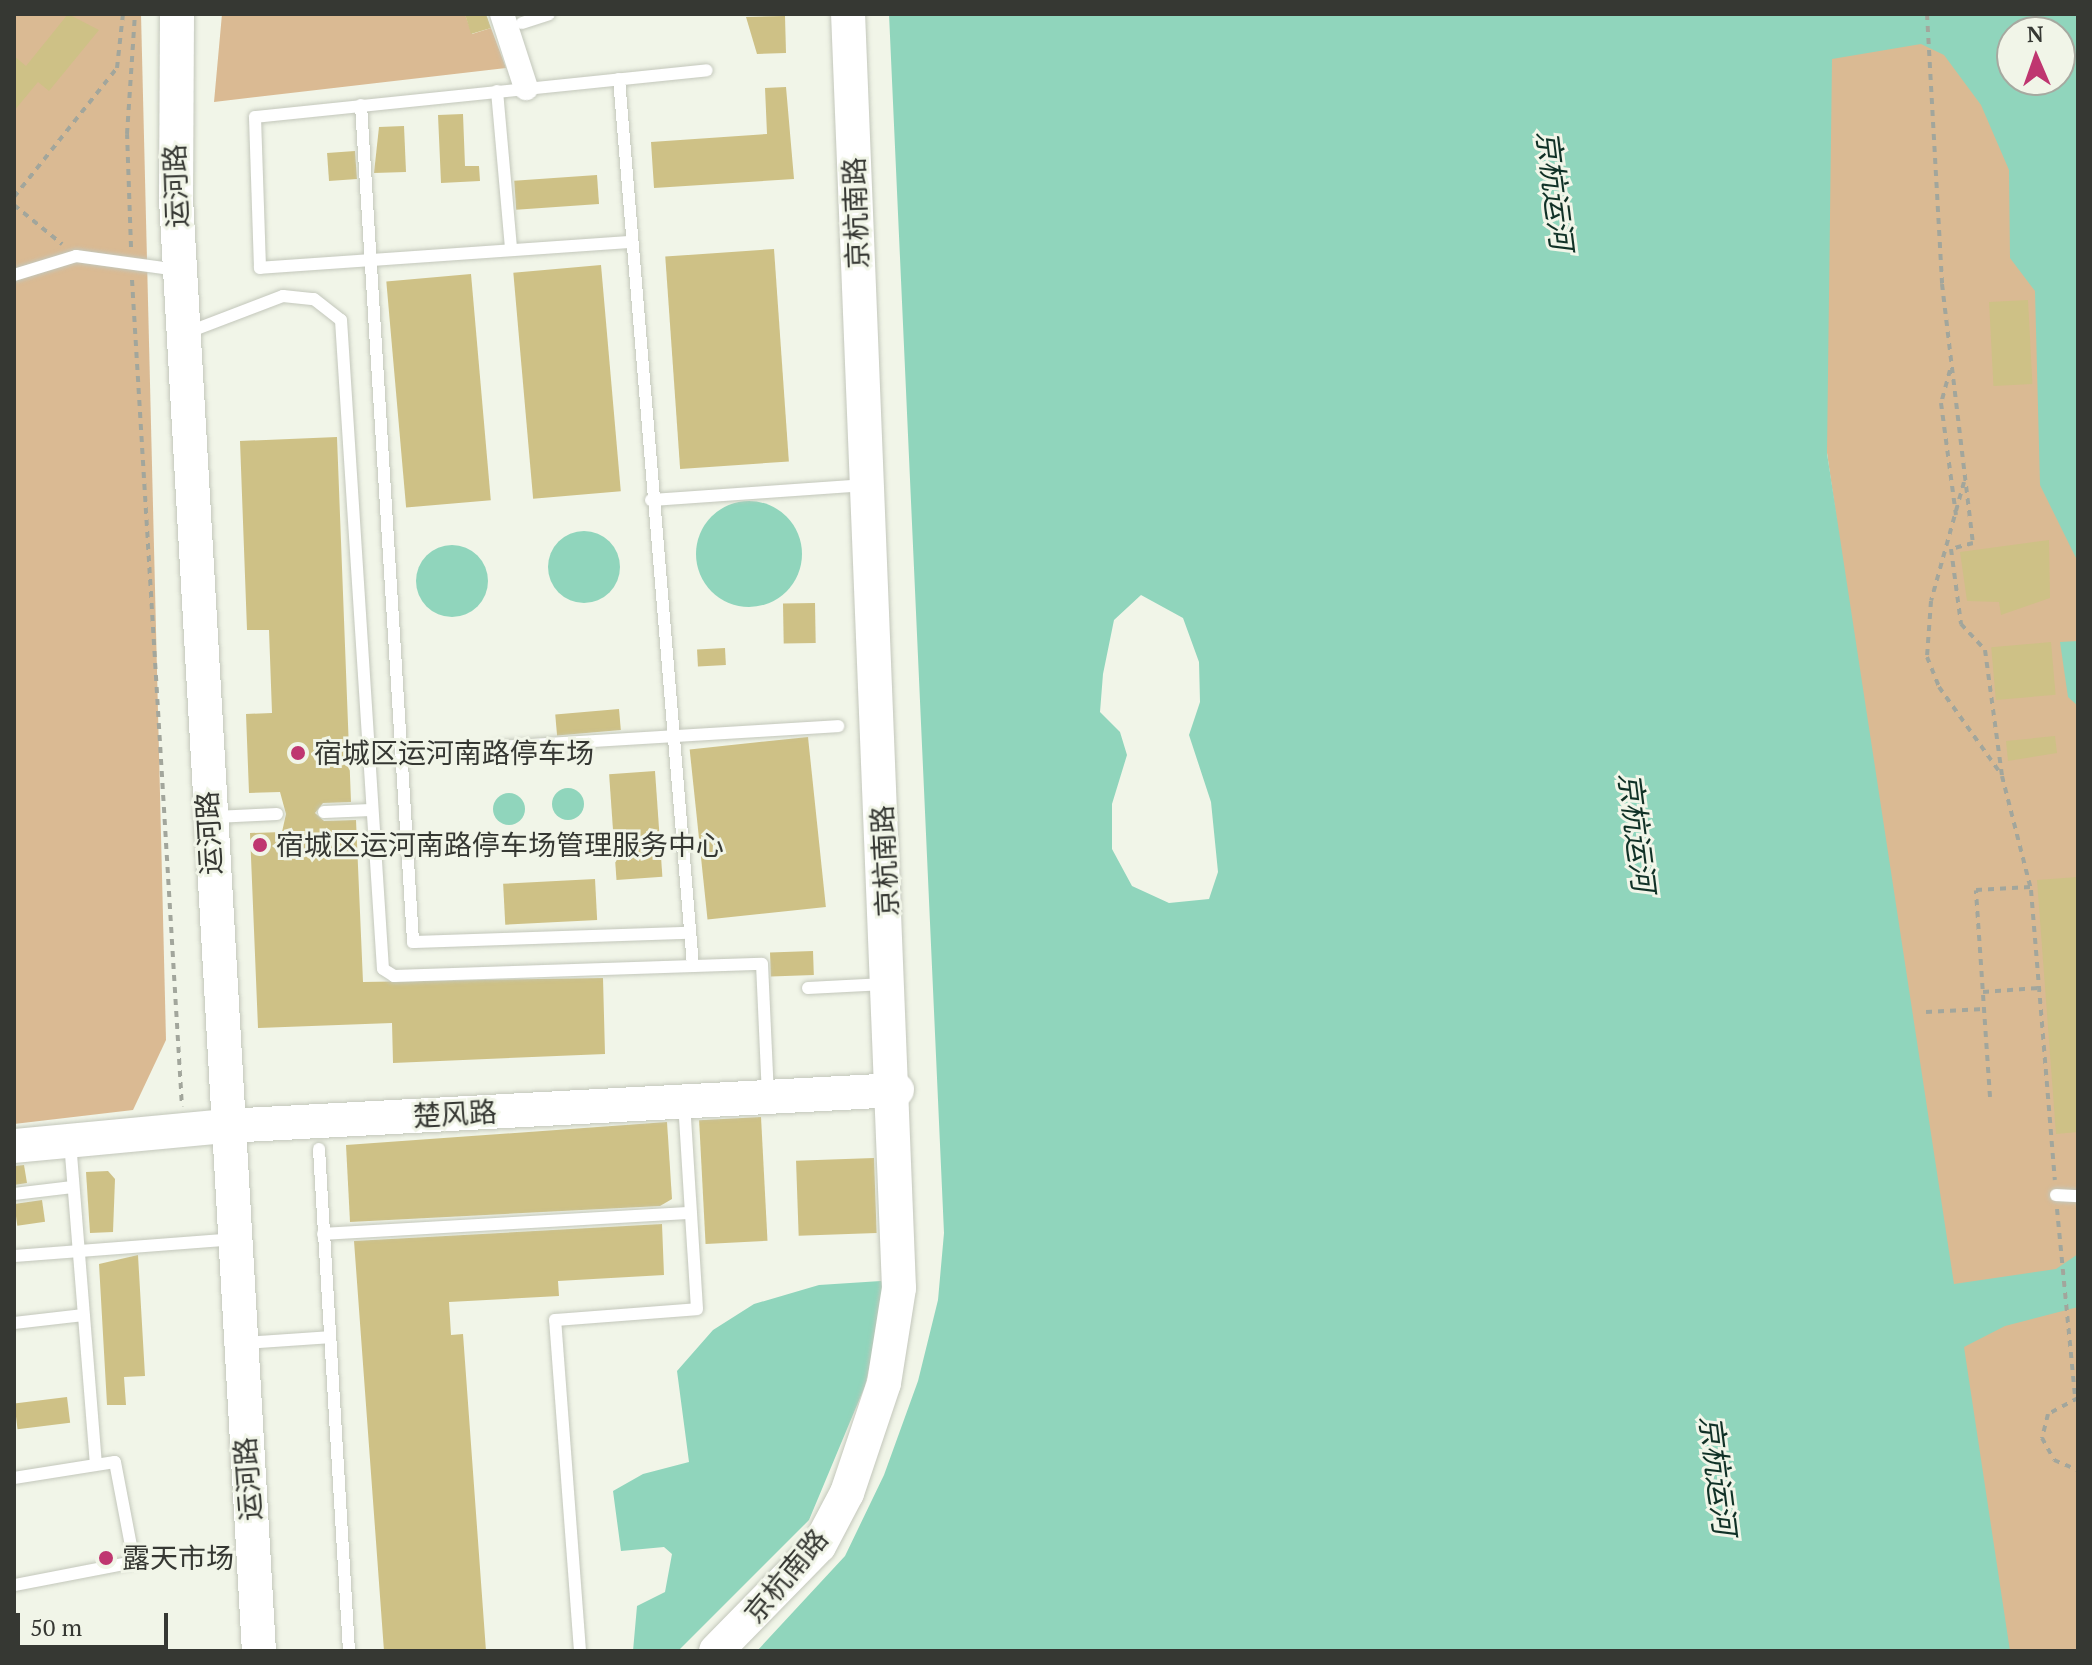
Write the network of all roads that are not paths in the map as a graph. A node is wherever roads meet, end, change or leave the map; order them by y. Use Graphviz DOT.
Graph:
graph roads {
  1 [pos="177,14"];
  2 [pos="549,14"];
  3 [pos="848,14"];
  4 [pos="512,18"];
  5 [pos="707,70"];
  6 [pos="619,79"];
  7 [pos="526,88"];
  8 [pos="497,91"];
  9 [pos="361,105"];
  10 [pos="630,242"];
  11 [pos="511,249"];
  12 [pos="372,259"];
  13 [pos="179,270"];
  14 [pos="14,275"];
  15 [pos="183,334"];
  16 [pos="866,484"];
  17 [pos="651,500"];
  18 [pos="838,726"];
  19 [pos="673,736"];
  20 [pos="496,747"];
  21 [pos="371,810"];
  22 [pos="324,812"];
  23 [pos="277,814"];
  24 [pos="208,818"];
  25 [pos="690,933"];
  26 [pos="693,966"];
  27 [pos="891,984"];
  28 [pos="808,988"];
  29 [pos="897,1090"];
  30 [pos="769,1099"];
  31 [pos="684,1103"];
  32 [pos="226,1126"];
  33 [pos="70,1140"];
  34 [pos="14,1146"];
  35 [pos="319,1149"];
  36 [pos="73,1187"];
  37 [pos="14,1194"];
  38 [pos="2056,1195"];
  39 [pos="2078,1196"];
  40 [pos="690,1213"];
  41 [pos="323,1234"];
  42 [pos="233,1239"];
  43 [pos="78,1250"];
  44 [pos="14,1256"];
  45 [pos="84,1315"];
  46 [pos="14,1323"];
  47 [pos="330,1337"];
  48 [pos="240,1343"];
  49 [pos="96,1462"];
  50 [pos="14,1478"];
  51 [pos="14,1585"];
  52 [pos="259,1651"];
  53 [pos="349,1651"];
  54 [pos="580,1651"];
  55 [pos="716,1651"];
  1 -- 13 [label="street, 运河路"];
  2 -- 4 [label="lane"];
  3 -- 16 [label="street, 京杭南路"];
  4 -- 7 [label="street"];
  5 -- 6 [label="lane"];
  6 -- 7 [label="lane"];
  6 -- 10 [label="lane"];
  7 -- 8 [label="lane"];
  8 -- 9 [label="lane"];
  8 -- 11 [label="lane"];
  9 -- 12 [label="lane"];
  9 -- 12 [label="lane"];
  10 -- 11 [label="lane"];
  10 -- 17 [label="lane"];
  11 -- 12 [label="lane"];
  12 -- 25 [label="lane"];
  13 -- 14 [label="lane"];
  13 -- 15 [label="street, 运河路"];
  15 -- 21 [label="lane"];
  15 -- 24 [label="street, 运河路"];
  16 -- 17 [label="lane"];
  16 -- 27 [label="street, 京杭南路"];
  17 -- 19 [label="lane"];
  18 -- 19 [label="lane"];
  19 -- 20 [label="lane"];
  19 -- 25 [label="lane"];
  21 -- 22 [label="lane"];
  21 -- 26 [label="lane"];
  23 -- 24 [label="lane"];
  24 -- 32 [label="street, 运河路"];
  25 -- 26 [label="lane"];
  26 -- 30 [label="lane"];
  27 -- 28 [label="lane"];
  27 -- 29 [label="street, 京杭南路"];
  29 -- 30 [label="street, 楚风路"];
  29 -- 55 [label="street, 京杭南路"];
  30 -- 31 [label="street, 楚风路"];
  31 -- 32 [label="street, 楚风路"];
  31 -- 40 [label="lane"];
  32 -- 33 [label="street, 楚风路"];
  32 -- 42 [label="street, 运河路"];
  33 -- 34 [label="street, 楚风路"];
  33 -- 36 [label="lane"];
  35 -- 41 [label="lane"];
  36 -- 37 [label="lane"];
  36 -- 43 [label="lane"];
  38 -- 39 [label="lane"];
  40 -- 41 [label="lane"];
  40 -- 54 [label="lane"];
  41 -- 47 [label="lane"];
  42 -- 43 [label="lane"];
  42 -- 48 [label="street, 运河路"];
  43 -- 44 [label="lane"];
  43 -- 45 [label="lane"];
  45 -- 46 [label="lane"];
  45 -- 49 [label="lane"];
  47 -- 48 [label="lane"];
  47 -- 53 [label="lane"];
  48 -- 52 [label="street, 运河路"];
  49 -- 50 [label="lane"];
  49 -- 51 [label="lane"];
}
